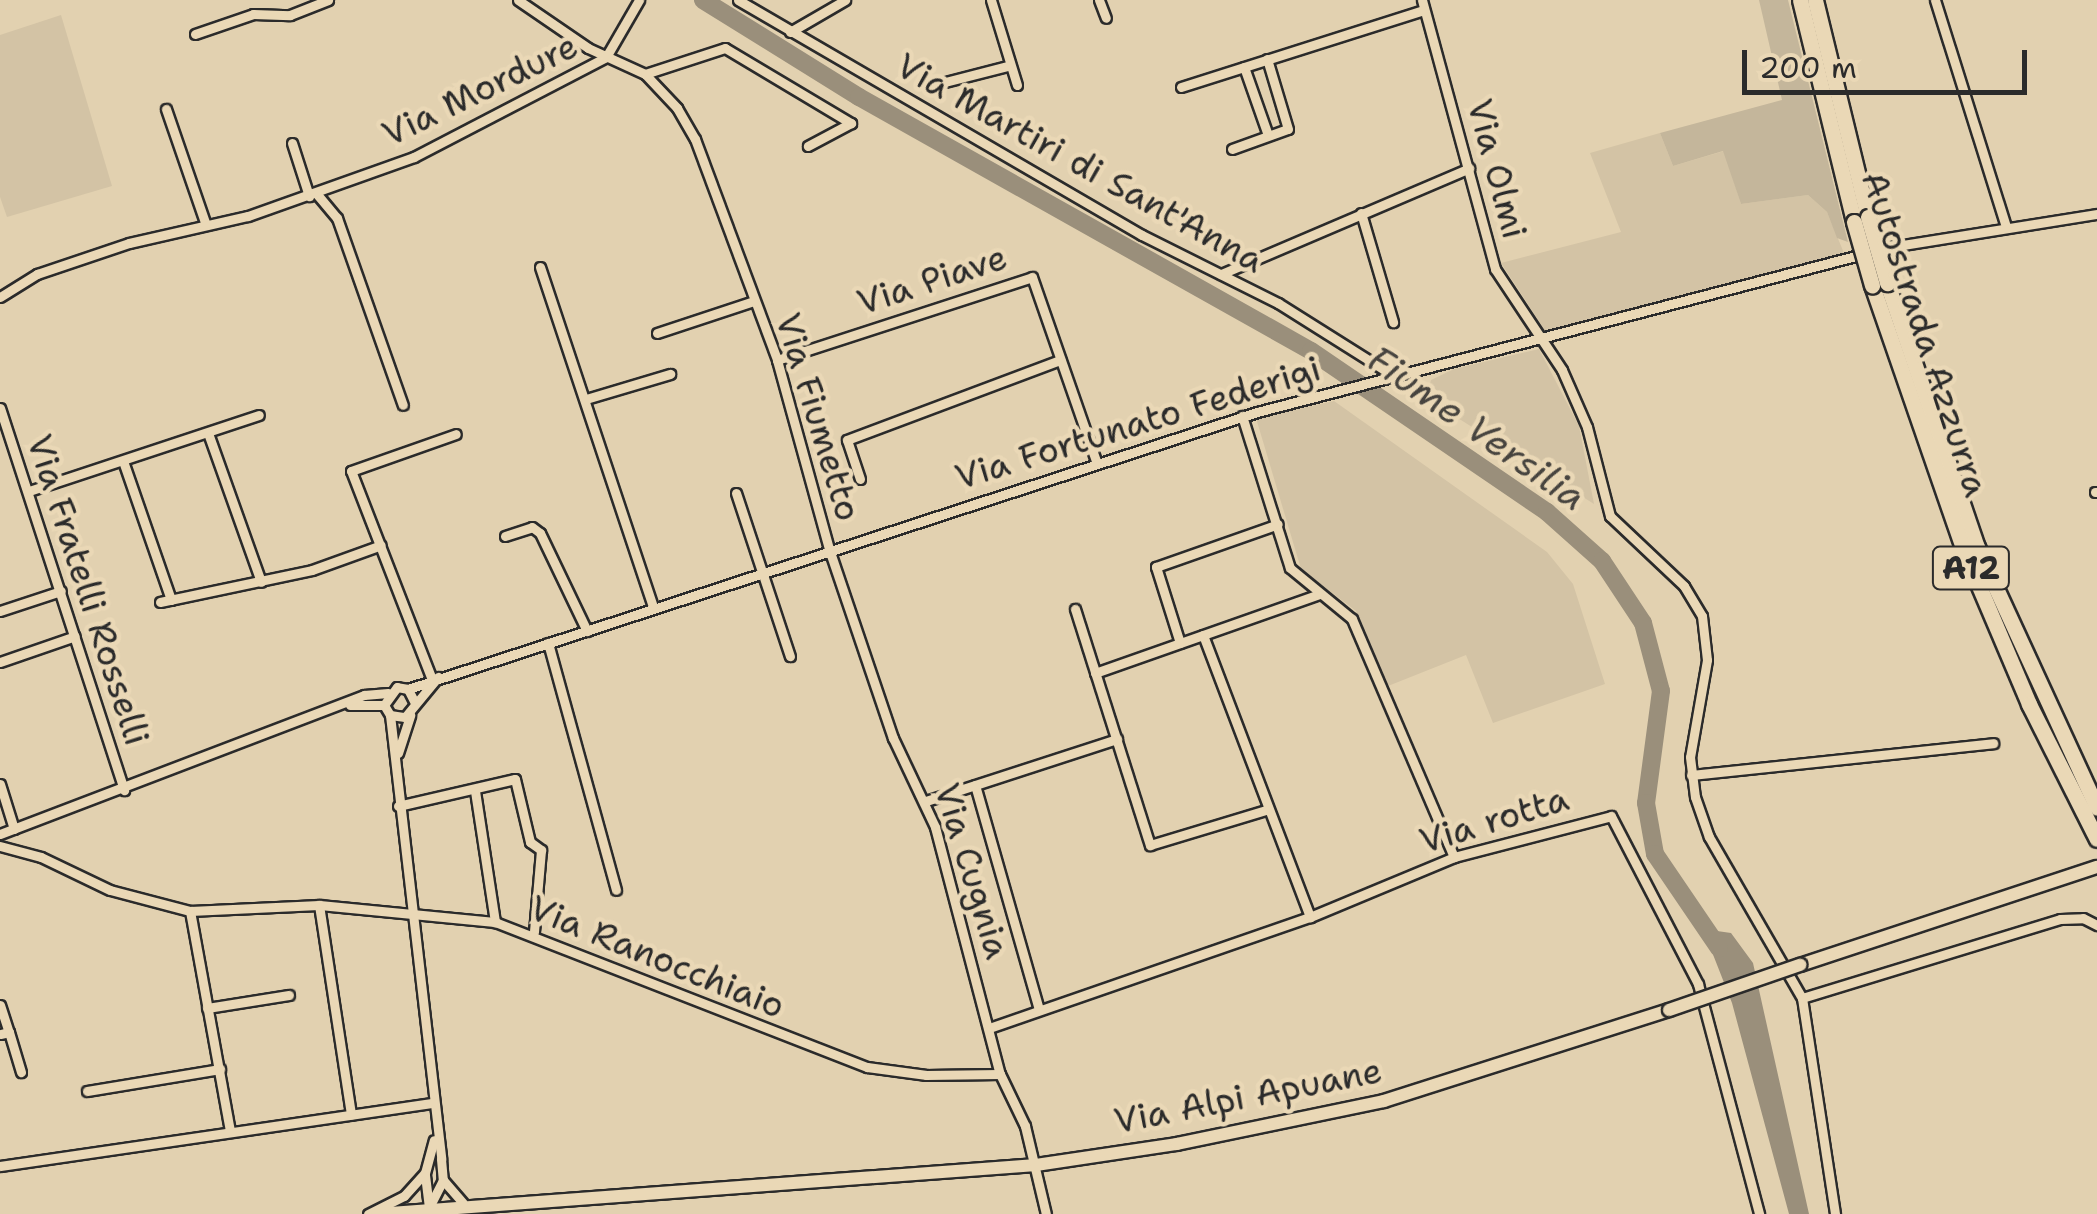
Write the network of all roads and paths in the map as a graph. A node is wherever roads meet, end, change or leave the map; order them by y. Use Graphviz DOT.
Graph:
graph roads {
  1 [pos="328,0"];
  2 [pos="518,0"];
  3 [pos="638,0"];
  4 [pos="738,0"];
  5 [pos="845,0"];
  6 [pos="991,0"];
  7 [pos="1099,0"];
  8 [pos="1800,0"];
  9 [pos="1815,0"];
  10 [pos="1935,0"];
  11 [pos="1423,5"];
  12 [pos="1106,18"];
  13 [pos="790,32"];
  14 [pos="195,34"];
  15 [pos="606,57"];
  16 [pos="1267,59"];
  17 [pos="1008,66"];
  18 [pos="1244,66"];
  19 [pos="644,74"];
  20 [pos="945,82"];
  21 [pos="1017,85"];
  22 [pos="1181,87"];
  23 [pos="166,109"];
  24 [pos="1268,135"];
  25 [pos="292,143"];
  26 [pos="808,146"];
  27 [pos="1232,149"];
  28 [pos="1469,168"];
  29 [pos="312,194"];
  30 [pos="1360,214"];
  31 [pos="2097,214"];
  32 [pos="1861,220"];
  33 [pos="206,222"];
  34 [pos="2005,224"];
  35 [pos="540,267"];
  36 [pos="1221,274"];
  37 [pos="1879,284"];
  38 [pos="0,296"];
  39 [pos="754,301"];
  40 [pos="1392,322"];
  41 [pos="657,333"];
  42 [pos="1546,339"];
  43 [pos="777,360"];
  44 [pos="1060,360"];
  45 [pos="670,374"];
  46 [pos="1394,376"];
  47 [pos="586,399"];
  48 [pos="403,405"];
  49 [pos="0,408"];
  50 [pos="260,415"];
  51 [pos="1242,416"];
  52 [pos="208,433"];
  53 [pos="456,434"];
  54 [pos="123,461"];
  55 [pos="1096,461"];
  56 [pos="860,479"];
  57 [pos="29,491"];
  58 [pos="736,493"];
  59 [pos="1278,524"];
  60 [pos="504,536"];
  61 [pos="381,546"];
  62 [pos="829,549"];
  63 [pos="764,572"];
  64 [pos="261,582"];
  65 [pos="60,591"];
  66 [pos="1319,594"];
  67 [pos="654,609"];
  68 [pos="1075,609"];
  69 [pos="0,611"];
  70 [pos="586,631"];
  71 [pos="1203,635"];
  72 [pos="75,636"];
  73 [pos="1180,643"];
  74 [pos="548,644"];
  75 [pos="790,656"];
  76 [pos="0,662"];
  77 [pos="1095,674"];
  78 [pos="436,676"];
  79 [pos="408,689"];
  80 [pos="388,693"];
  81 [pos="415,703"];
  82 [pos="384,705"];
  83 [pos="342,706"];
  84 [pos="410,714"];
  85 [pos="390,715"];
  86 [pos="1117,739"];
  87 [pos="1993,743"];
  88 [pos="396,765"];
  89 [pos="1690,775"];
  90 [pos="0,784"];
  91 [pos="975,785"];
  92 [pos="124,790"];
  93 [pos="474,790"];
  94 [pos="926,802"];
  95 [pos="398,806"];
  96 [pos="2097,808"];
  97 [pos="1266,810"];
  98 [pos="14,829"];
  99 [pos="0,834"];
  100 [pos="2097,839"];
  101 [pos="0,846"];
  102 [pos="1454,857"];
  103 [pos="2097,867"];
  104 [pos="616,890"];
  105 [pos="318,905"];
  106 [pos="190,911"];
  107 [pos="413,914"];
  108 [pos="1310,917"];
  109 [pos="495,922"];
  110 [pos="2097,925"];
  111 [pos="534,932"];
  112 [pos="289,995"];
  113 [pos="1802,998"];
  114 [pos="0,1004"];
  115 [pos="207,1008"];
  116 [pos="1038,1008"];
  117 [pos="992,1027"];
  118 [pos="4,1033"];
  119 [pos="220,1070"];
  120 [pos="21,1072"];
  121 [pos="1000,1074"];
  122 [pos="87,1091"];
  123 [pos="432,1102"];
  124 [pos="351,1115"];
  125 [pos="436,1128"];
  126 [pos="230,1131"];
  127 [pos="1036,1165"];
  128 [pos="0,1166"];
  129 [pos="425,1173"];
  130 [pos="443,1180"];
  131 [pos="463,1203"];
  132 [pos="429,1207"];
  133 [pos="368,1214"];
  134 [pos="377,1214"];
  135 [pos="1046,1214"];
  136 [pos="1759,1214"];
  137 [pos="1836,1214"];
  1 -- 14 [label="street"];
  2 -- 15 [label="street, Via Fiumetto"];
  3 -- 15 [label="street, Via Mordure"];
  4 -- 13 [label="street, Via Martiri di Sant'Anna"];
  5 -- 13 [label="street"];
  6 -- 17 [label="street"];
  7 -- 12 [label="street"];
  8 -- 32 [label="highway, Autostrada Azzurra / A12"];
  9 -- 32 [label="highway, Autostrada Azzurra / A12"];
  10 -- 34 [label="street"];
  11 -- 16 [label="street"];
  11 -- 28 [label="street, Via Olmi"];
  13 -- 36 [label="street, Via Martiri di Sant'Anna"];
  15 -- 19 [label="street, Via Fiumetto"];
  15 -- 29 [label="street, Via Mordure"];
  16 -- 18 [label="street"];
  16 -- 24 [label="street"];
  17 -- 20 [label="street"];
  17 -- 21 [label="street"];
  18 -- 22 [label="street"];
  18 -- 24 [label="street"];
  19 -- 26 [label="street"];
  19 -- 39 [label="street, Via Fiumetto"];
  23 -- 33 [label="street"];
  24 -- 27 [label="street"];
  25 -- 29 [label="street"];
  28 -- 30 [label="street"];
  28 -- 42 [label="street, Via Olmi"];
  29 -- 33 [label="street, Via Mordure"];
  29 -- 48 [label="street"];
  30 -- 36 [label="street"];
  30 -- 40 [label="street"];
  31 -- 34 [label="street, Via Fortunato Federigi"];
  32 -- 37 [label="highway, Autostrada Azzurra / A12, bridge"];
  33 -- 38 [label="street, Via Mordure"];
  34 -- 42 [label="street, Via Fortunato Federigi"];
  35 -- 47 [label="street"];
  36 -- 46 [label="street, Via Martiri di Sant'Anna"];
  37 -- 96 [label="highway, Autostrada Azzurra / A12"];
  37 -- 100 [label="highway, Autostrada Azzurra / A12"];
  39 -- 41 [label="street, Via Fiumetto"];
  39 -- 43 [label="street, Via Fiumetto"];
  42 -- 46 [label="street, Via Fortunato Federigi"];
  42 -- 89 [label="street, Via Olmi"];
  43 -- 44 [label="street, Via Piave"];
  43 -- 62 [label="street, Via Fiumetto"];
  44 -- 55 [label="street, Via Piave"];
  44 -- 56 [label="street"];
  45 -- 47 [label="street"];
  46 -- 51 [label="street, Via Fortunato Federigi"];
  47 -- 67 [label="street"];
  49 -- 57 [label="street, Via Fratelli Rosselli"];
  50 -- 52 [label="street"];
  51 -- 55 [label="street, Via Fortunato Federigi"];
  51 -- 59 [label="street"];
  52 -- 54 [label="street"];
  52 -- 64 [label="street"];
  53 -- 61 [label="street"];
  54 -- 57 [label="street"];
  54 -- 64 [label="street"];
  55 -- 62 [label="street, Via Fortunato Federigi"];
  57 -- 65 [label="street, Via Fratelli Rosselli"];
  58 -- 63 [label="street"];
  59 -- 66 [label="street"];
  59 -- 73 [label="street"];
  60 -- 70 [label="street"];
  61 -- 64 [label="street"];
  61 -- 78 [label="street"];
  62 -- 63 [label="street, Via Fortunato Federigi"];
  62 -- 94 [label="street, Via Cugnia"];
  63 -- 67 [label="street, Via Fortunato Federigi"];
  63 -- 75 [label="street"];
  65 -- 69 [label="street"];
  65 -- 72 [label="street, Via Fratelli Rosselli"];
  66 -- 71 [label="street"];
  66 -- 102 [label="street"];
  67 -- 70 [label="street, Via Fortunato Federigi"];
  68 -- 77 [label="street"];
  70 -- 74 [label="street, Via Fortunato Federigi"];
  71 -- 73 [label="street"];
  71 -- 97 [label="street"];
  72 -- 76 [label="street"];
  72 -- 92 [label="street, Via Fratelli Rosselli"];
  73 -- 77 [label="street"];
  74 -- 78 [label="street, Via Fortunato Federigi"];
  74 -- 104 [label="street"];
  77 -- 86 [label="street"];
  78 -- 79 [label="street, Via Fortunato Federigi"];
  78 -- 81 [label="street"];
  79 -- 80 [label="street"];
  79 -- 81 [label="street"];
  80 -- 82 [label="street"];
  80 -- 83 [label="street"];
  81 -- 84 [label="street"];
  82 -- 83 [label="street"];
  82 -- 85 [label="street"];
  83 -- 92 [label="street"];
  84 -- 85 [label="street"];
  84 -- 88 [label="street"];
  85 -- 88 [label="street"];
  86 -- 91 [label="street"];
  86 -- 97 [label="street"];
  87 -- 89 [label="street"];
  88 -- 95 [label="street"];
  89 -- 113 [label="street"];
  90 -- 98 [label="street"];
  91 -- 94 [label="street"];
  91 -- 116 [label="street"];
  92 -- 98 [label="street"];
  93 -- 95 [label="street"];
  93 -- 109 [label="street"];
  93 -- 111 [label="street"];
  94 -- 117 [label="street, Via Cugnia"];
  95 -- 107 [label="street"];
  97 -- 108 [label="street"];
  98 -- 99 [label="street"];
  101 -- 106 [label="street, Via Ranocchiaio"];
  102 -- 108 [label="street, Via rotta"];
  102 -- 136 [label="street, Via rotta"];
  103 -- 127 [label="main road, Via Alpi Apuane, bridge"];
  105 -- 106 [label="street, Via Ranocchiaio"];
  105 -- 107 [label="street, Via Ranocchiaio"];
  105 -- 124 [label="street"];
  106 -- 115 [label="street"];
  107 -- 109 [label="street, Via Ranocchiaio"];
  107 -- 123 [label="street"];
  108 -- 116 [label="street, Via rotta"];
  109 -- 111 [label="street, Via Ranocchiaio"];
  110 -- 113 [label="street"];
  111 -- 121 [label="street, Via Ranocchiaio"];
  112 -- 115 [label="street"];
  113 -- 137 [label="street"];
  114 -- 118 [label="street"];
  115 -- 119 [label="street"];
  116 -- 117 [label="street, Via rotta"];
  117 -- 121 [label="street, Via Cugnia"];
  118 -- 120 [label="street"];
  119 -- 122 [label="street"];
  119 -- 126 [label="street"];
  121 -- 127 [label="street, Via Cugnia"];
  123 -- 124 [label="street"];
  123 -- 125 [label="street"];
  124 -- 126 [label="street"];
  125 -- 129 [label="street"];
  125 -- 130 [label="street"];
  126 -- 128 [label="street"];
  127 -- 131 [label="main road, Via Alpi Apuane"];
  127 -- 135 [label="street, Via Cugnia"];
  129 -- 132 [label="street"];
  129 -- 133 [label="street"];
  130 -- 131 [label="street"];
  130 -- 132 [label="street"];
  131 -- 132 [label="main road, Via Alpi Apuane"];
  132 -- 134 [label="main road, Via Alpi Apuane"];
}
